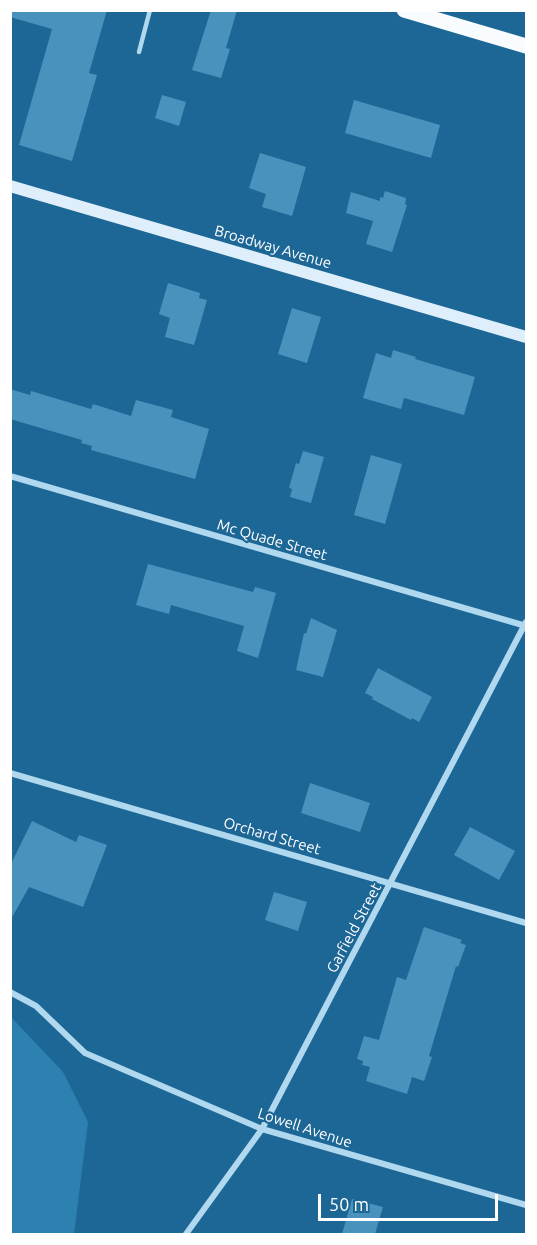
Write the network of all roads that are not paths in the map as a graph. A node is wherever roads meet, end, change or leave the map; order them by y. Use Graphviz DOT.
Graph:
graph roads {
  1 [pos="150,10"];
  2 [pos="404,10"];
  3 [pos="526,46"];
  4 [pos="139,52"];
  5 [pos="10,186"];
  6 [pos="526,337"];
  7 [pos="10,476"];
  8 [pos="526,625"];
  9 [pos="10,773"];
  10 [pos="391,883"];
  11 [pos="526,922"];
  12 [pos="10,992"];
  13 [pos="262,1129"];
  14 [pos="526,1205"];
  15 [pos="186,1234"];
  1 -- 4 [label="lane"];
  2 -- 3 [label="main road"];
  5 -- 6 [label="street, Broadway Avenue"];
  7 -- 8 [label="street, Mc Quade Street"];
  8 -- 10 [label="street, Garfield Street"];
  9 -- 10 [label="street, Orchard Street"];
  10 -- 11 [label="street, Orchard Street"];
  10 -- 13 [label="street, Garfield Street"];
  12 -- 13 [label="street, Lowell Avenue"];
  13 -- 14 [label="street, Lowell Avenue"];
  13 -- 15 [label="street, Garfield Street"];
}
